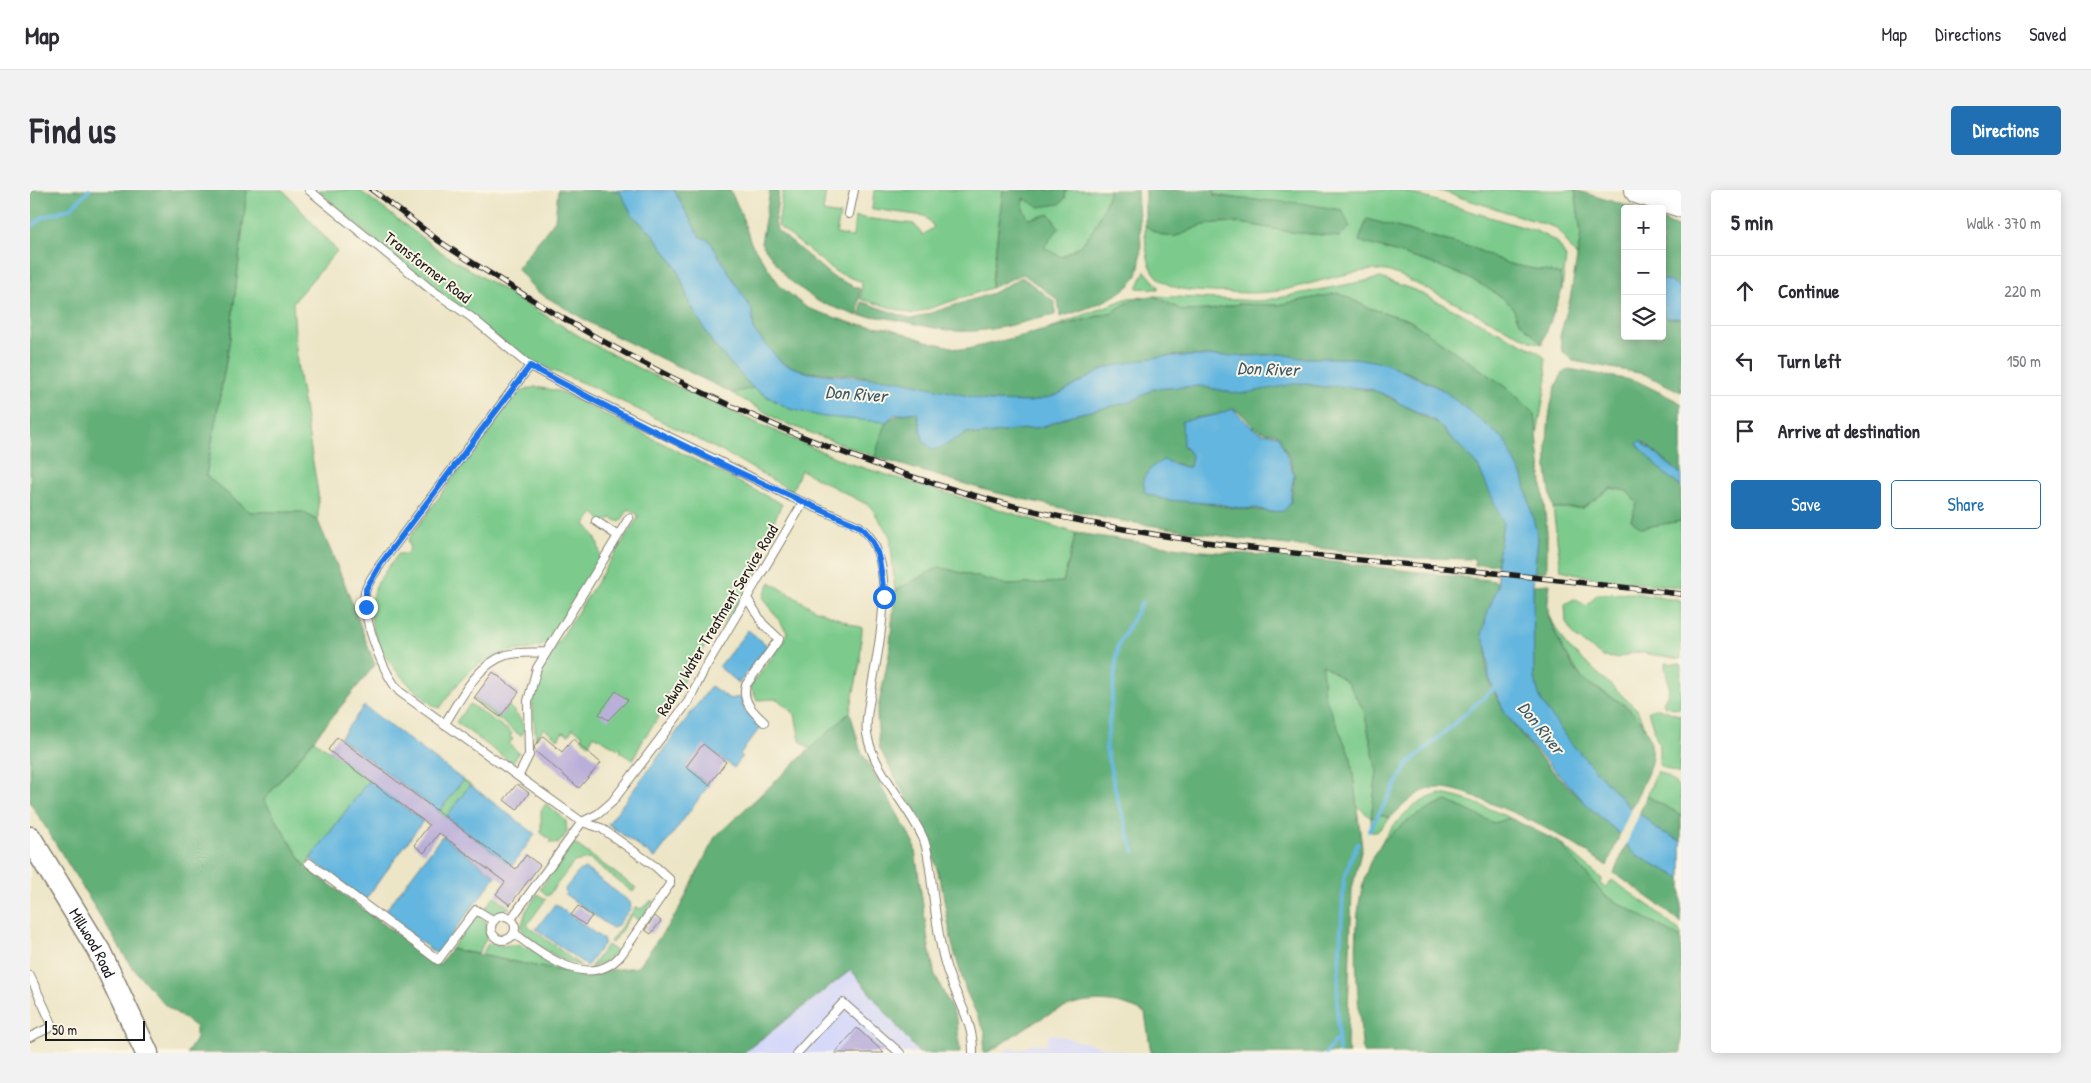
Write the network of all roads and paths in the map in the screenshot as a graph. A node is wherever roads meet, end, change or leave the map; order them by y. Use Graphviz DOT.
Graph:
graph roads {
  1 [pos="309,190"];
  2 [pos="854,190"];
  3 [pos="1639,190"];
  4 [pos="1681,202"];
  5 [pos="849,214"];
  6 [pos="530,366"];
  7 [pos="803,503"];
  8 [pos="629,518"];
  9 [pos="596,521"];
  10 [pos="618,536"];
  11 [pos="747,598"];
  12 [pos="545,652"];
  13 [pos="764,722"];
  14 [pos="444,725"];
  15 [pos="519,775"];
  16 [pos="582,822"];
  17 [pos="30,838"];
  18 [pos="309,863"];
  19 [pos="511,919"];
  20 [pos="494,921"];
  21 [pos="514,933"];
  22 [pos="30,976"];
  23 [pos="30,1037"];
  24 [pos="142,1047"];
  25 [pos="797,1053"];
  26 [pos="900,1053"];
  27 [pos="973,1053"];
  1 -- 6 [label="lane, Transformer Road"];
  2 -- 5 [label="lane"];
  3 -- 4 [label="highway"];
  6 -- 7 [label="lane"];
  6 -- 14 [label="lane"];
  7 -- 11 [label="lane, Redway Water Treatment Service Road"];
  7 -- 27 [label="lane"];
  8 -- 10 [label="lane"];
  9 -- 10 [label="lane"];
  10 -- 12 [label="lane"];
  11 -- 13 [label="lane"];
  11 -- 16 [label="lane, Redway Water Treatment Service Road"];
  12 -- 14 [label="lane"];
  12 -- 15 [label="lane"];
  14 -- 15 [label="lane"];
  15 -- 16 [label="lane"];
  16 -- 19 [label="lane"];
  16 -- 21 [label="lane"];
  17 -- 24 [label="main road, Millwood Road"];
  18 -- 20 [label="lane"];
  19 -- 20 [label="lane"];
  19 -- 21 [label="lane"];
  20 -- 21 [label="lane"];
  22 -- 23 [label="lane"];
  25 -- 26 [label="lane"];
}
